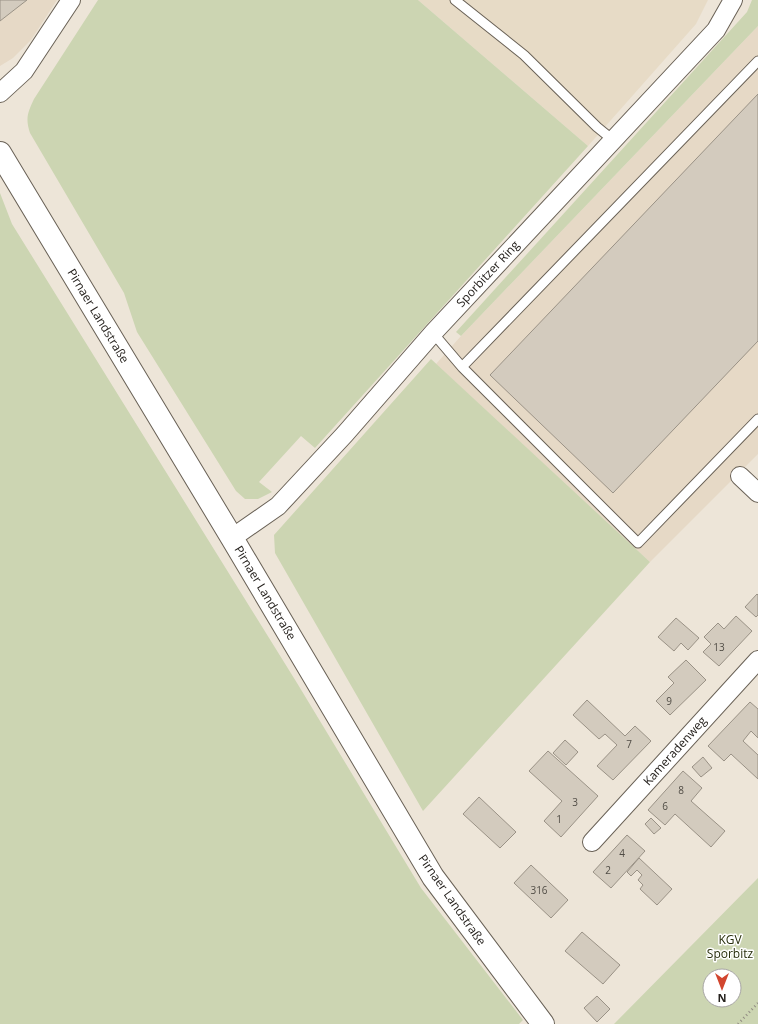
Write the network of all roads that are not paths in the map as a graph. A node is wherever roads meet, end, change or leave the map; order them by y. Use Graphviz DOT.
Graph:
graph roads {
  1 [pos="71,0"];
  2 [pos="456,0"];
  3 [pos="733,0"];
  4 [pos="758,61"];
  5 [pos="0,93"];
  6 [pos="613,140"];
  7 [pos="0,154"];
  8 [pos="432,333"];
  9 [pos="462,367"];
  10 [pos="758,418"];
  11 [pos="740,476"];
  12 [pos="758,493"];
  13 [pos="232,538"];
  14 [pos="758,660"];
  15 [pos="592,842"];
  16 [pos="544,1024"];
  1 -- 5 [label="street"];
  2 -- 6 [label="lane"];
  3 -- 6 [label="street, Sporbitzer Ring"];
  4 -- 9 [label="lane"];
  6 -- 8 [label="street, Sporbitzer Ring"];
  7 -- 13 [label="street, Pirnaer Landstraße"];
  8 -- 9 [label="lane"];
  8 -- 13 [label="street, Sporbitzer Ring"];
  9 -- 10 [label="lane"];
  11 -- 12 [label="street"];
  13 -- 16 [label="street, Pirnaer Landstraße"];
  14 -- 15 [label="street, Kameradenweg"];
}
